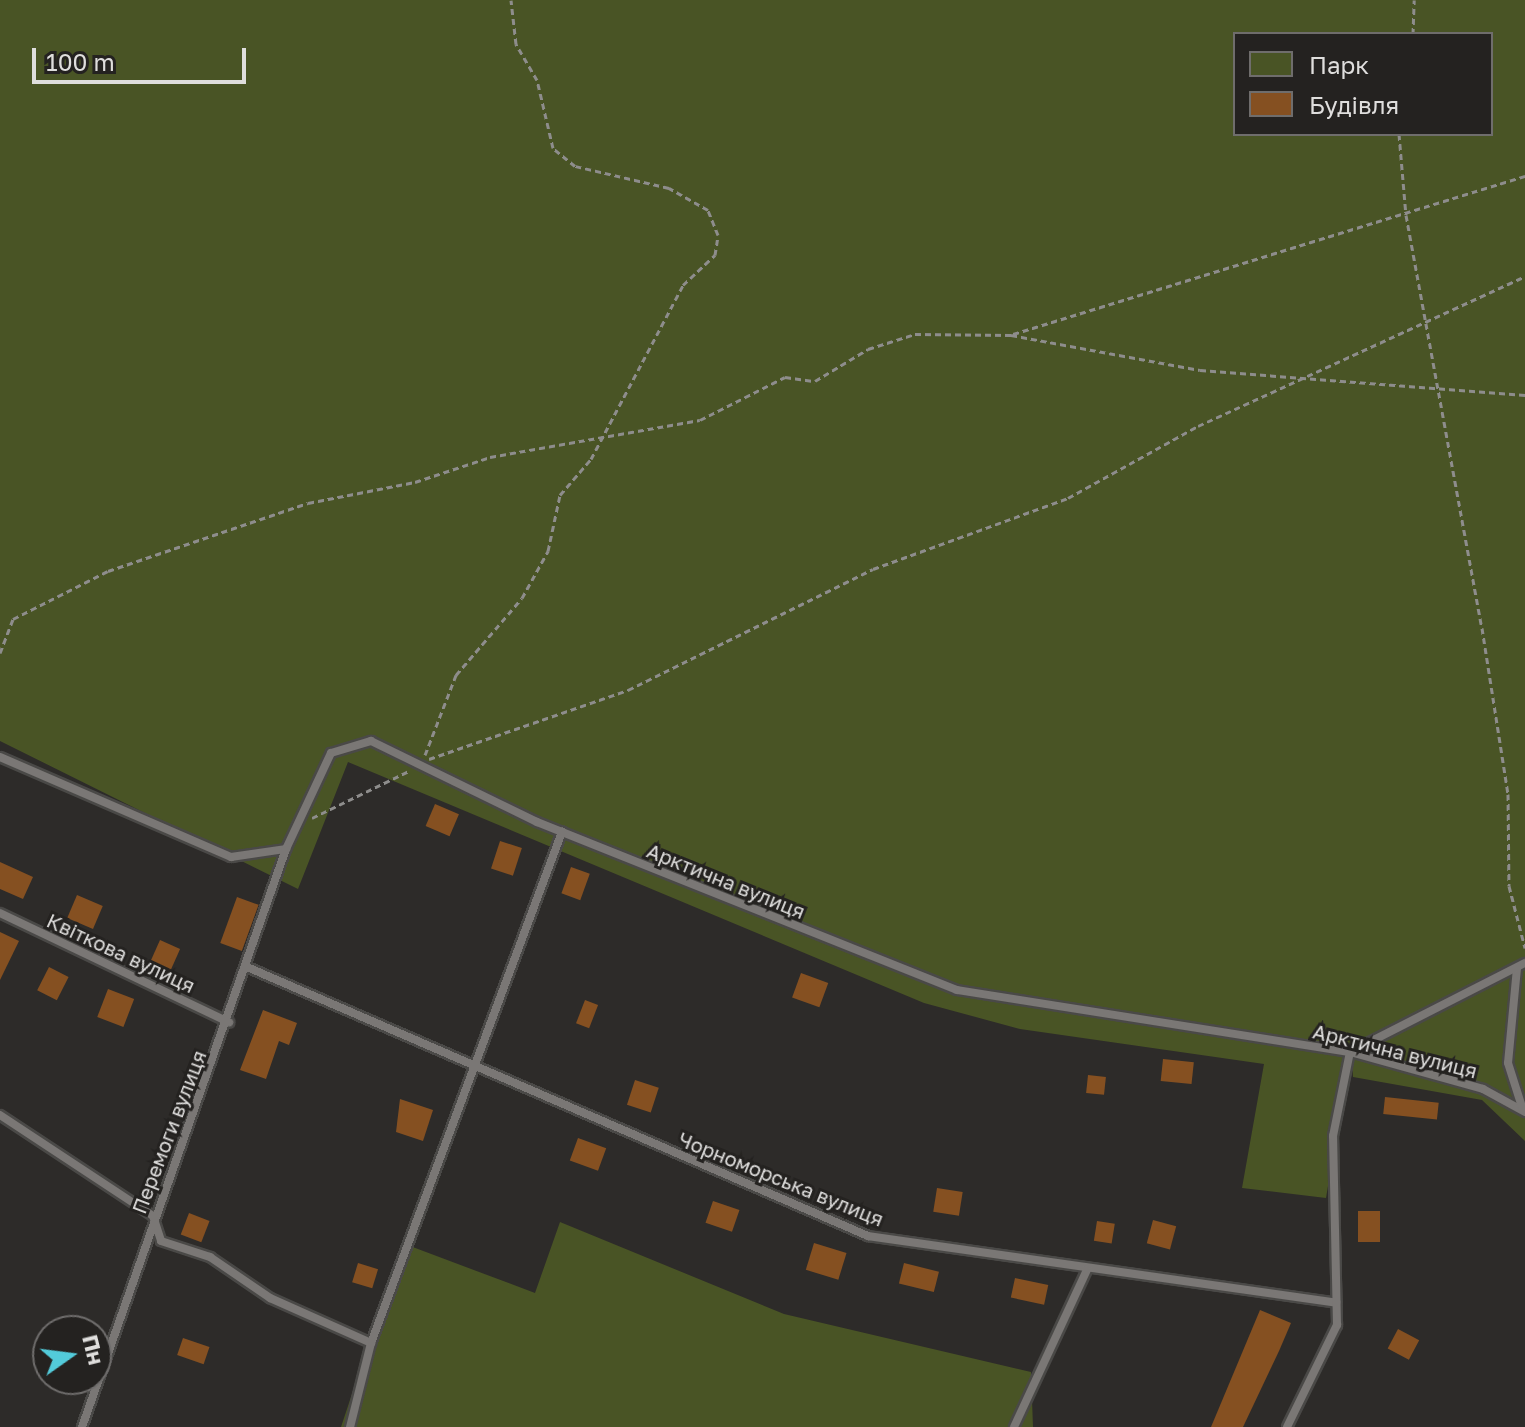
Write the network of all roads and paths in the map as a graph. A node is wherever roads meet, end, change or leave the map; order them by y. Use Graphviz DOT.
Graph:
graph roads {
  1 [pos="511,0"];
  2 [pos="1414,0"];
  3 [pos="1413,32"];
  4 [pos="1399,136"];
  5 [pos="1525,176"];
  6 [pos="1406,215"];
  7 [pos="1525,276"];
  8 [pos="1430,320"];
  9 [pos="1011,335"];
  10 [pos="1308,380"];
  11 [pos="1440,386"];
  12 [pos="1525,395"];
  13 [pos="603,435"];
  14 [pos="0,653"];
  15 [pos="0,757"];
  16 [pos="421,763"];
  17 [pos="296,824"];
  18 [pos="562,832"];
  19 [pos="286,849"];
  20 [pos="0,913"];
  21 [pos="1525,948"];
  22 [pos="1521,965"];
  23 [pos="247,967"];
  24 [pos="229,1022"];
  25 [pos="1350,1052"];
  26 [pos="476,1068"];
  27 [pos="1524,1111"];
  28 [pos="0,1115"];
  29 [pos="153,1216"];
  30 [pos="1087,1270"];
  31 [pos="1336,1303"];
  32 [pos="371,1343"];
  33 [pos="1290,1425"];
  34 [pos="82,1427"];
  35 [pos="350,1427"];
  36 [pos="1014,1427"];
  1 -- 13 [label="path"];
  2 -- 3 [label="path"];
  4 -- 6 [label="path"];
  5 -- 6 [label="path"];
  6 -- 8 [label="path"];
  6 -- 9 [label="path"];
  7 -- 8 [label="path"];
  8 -- 10 [label="path"];
  8 -- 11 [label="path"];
  9 -- 10 [label="path"];
  9 -- 13 [label="path"];
  10 -- 11 [label="path"];
  10 -- 16 [label="path"];
  11 -- 12 [label="path"];
  11 -- 21 [label="path"];
  13 -- 14 [label="path"];
  13 -- 16 [label="path"];
  15 -- 19 [label="lane"];
  16 -- 17 [label="path"];
  16 -- 17 [label="lane, Арктична вулиця"];
  16 -- 18 [label="lane, Арктична вулиця"];
  17 -- 19 [label="lane, Арктична вулиця"];
  18 -- 25 [label="lane, Арктична вулиця"];
  18 -- 26 [label="lane"];
  19 -- 23 [label="lane, Перемоги вулиця"];
  20 -- 24 [label="lane, Квіткова вулиця"];
  22 -- 25 [label="lane"];
  22 -- 27 [label="lane"];
  23 -- 24 [label="lane, Перемоги вулиця"];
  23 -- 26 [label="lane, Чорноморська вулиця"];
  24 -- 29 [label="lane, Перемоги вулиця"];
  25 -- 27 [label="lane, Арктична вулиця"];
  25 -- 31 [label="lane"];
  26 -- 30 [label="lane, Чорноморська вулиця"];
  26 -- 32 [label="lane"];
  28 -- 29 [label="lane"];
  29 -- 32 [label="lane"];
  29 -- 34 [label="lane, Перемоги вулиця"];
  30 -- 31 [label="lane, Чорноморська вулиця"];
  30 -- 36 [label="lane"];
  31 -- 33 [label="lane"];
  32 -- 35 [label="lane"];
}
